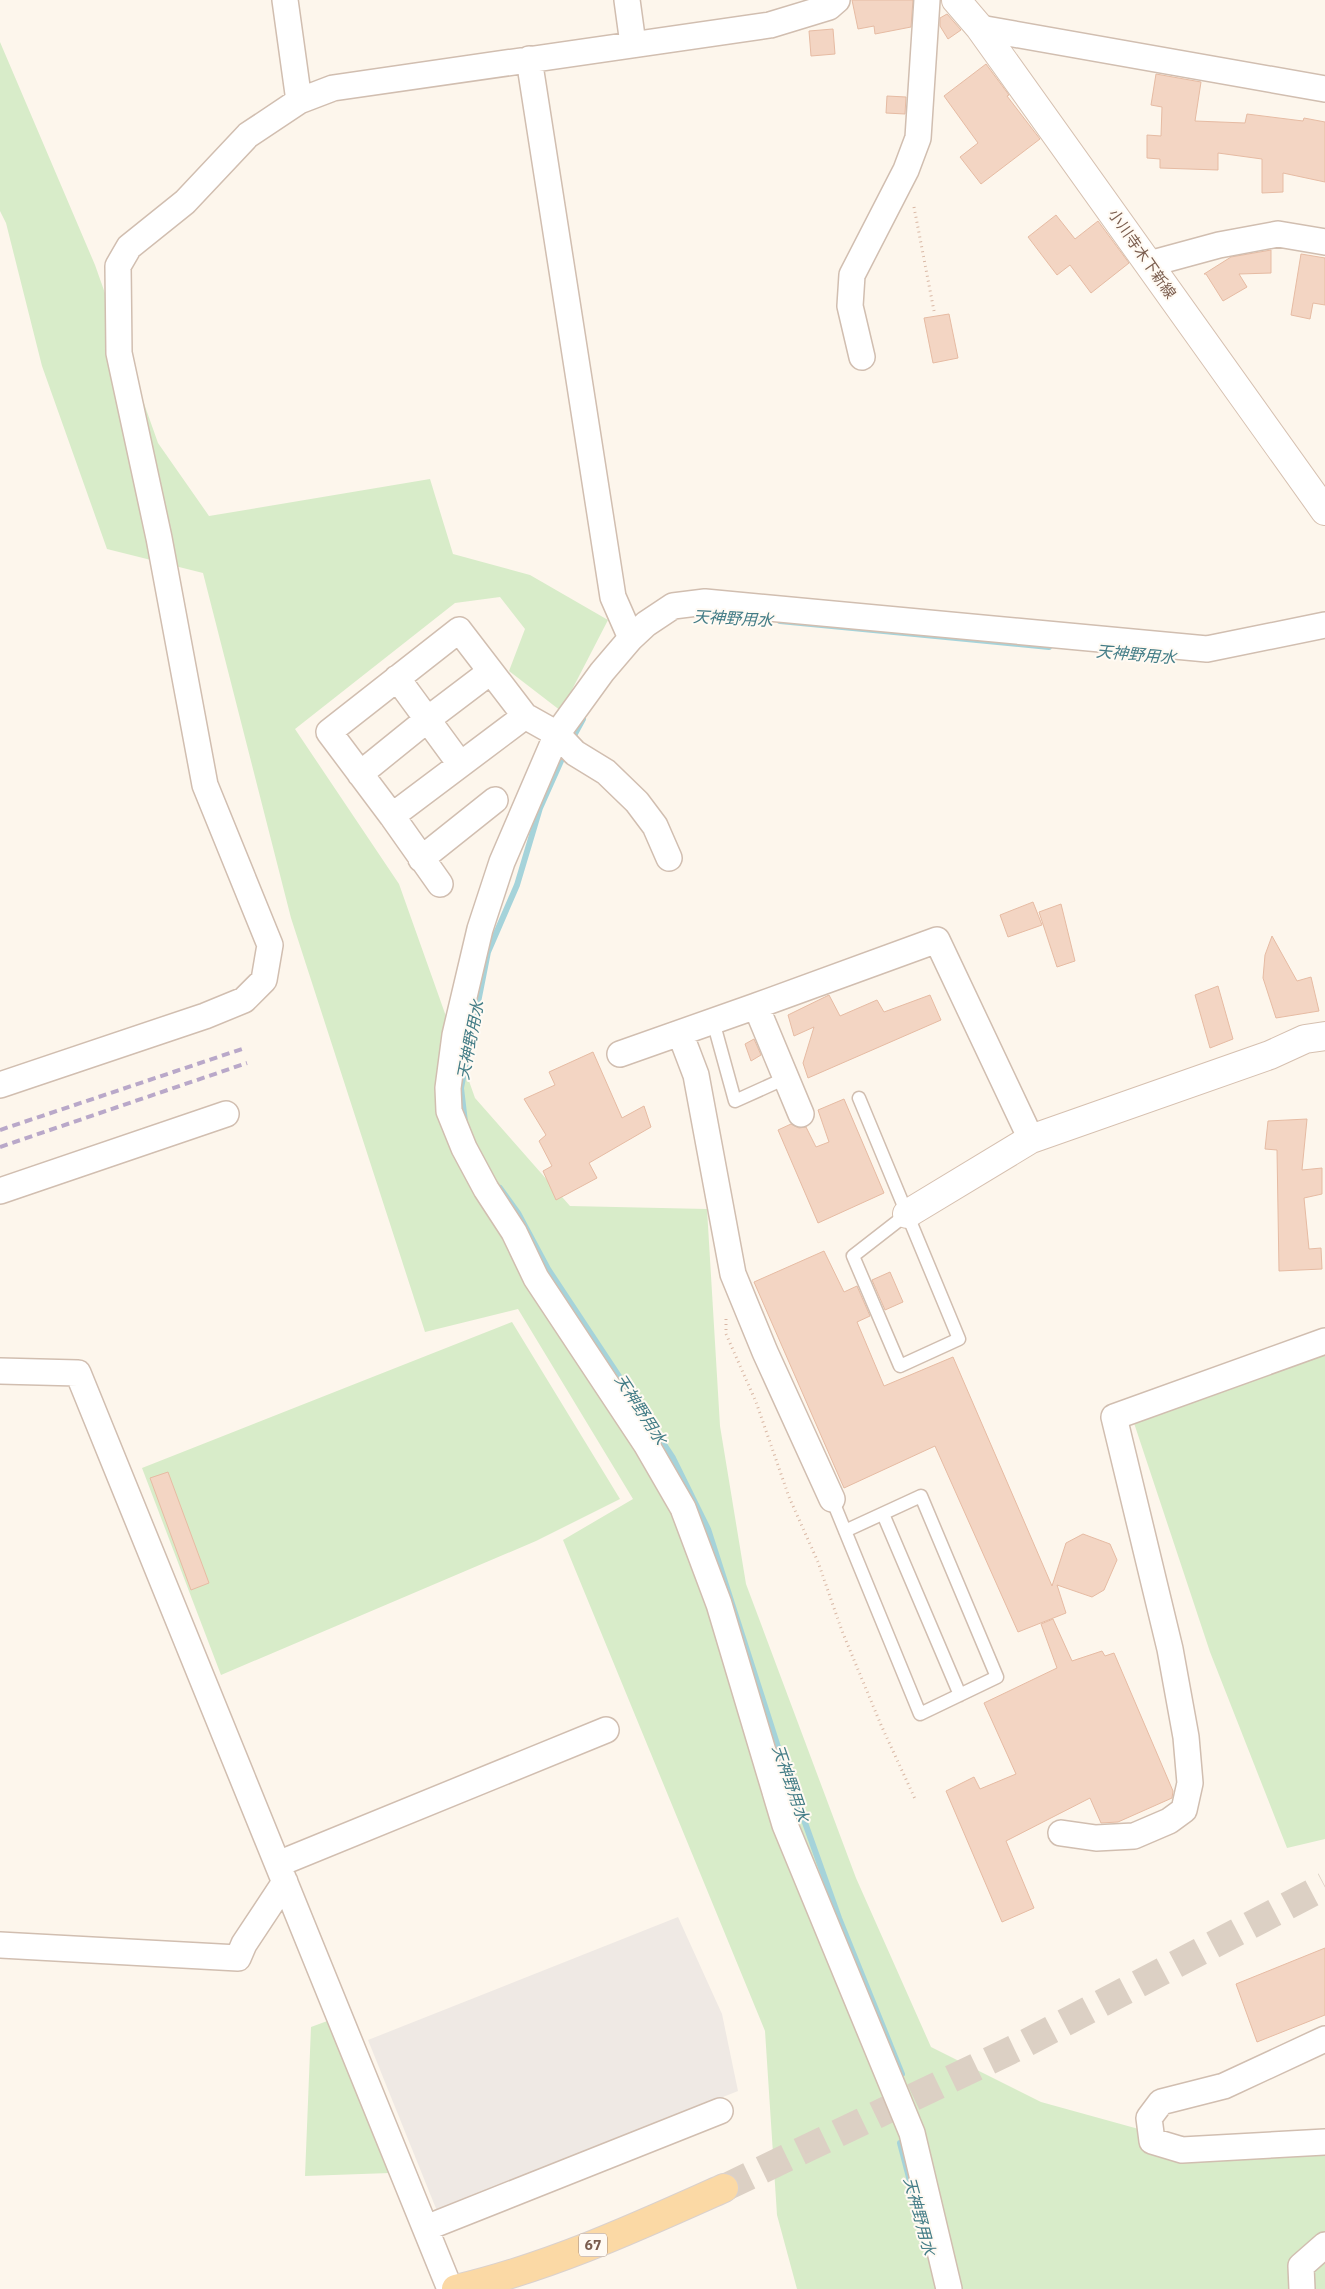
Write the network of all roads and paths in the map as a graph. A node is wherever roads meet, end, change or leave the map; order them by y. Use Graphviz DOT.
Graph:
graph roads {
  1 [pos="285,0"];
  2 [pos="627,0"];
  3 [pos="838,0"];
  4 [pos="927,0"];
  5 [pos="956,0"];
  6 [pos="980,28"];
  7 [pos="633,44"];
  8 [pos="529,59"];
  9 [pos="1325,89"];
  10 [pos="299,101"];
  11 [pos="906,170"];
  12 [pos="1325,242"];
  13 [pos="1149,264"];
  14 [pos="934,311"];
  15 [pos="862,357"];
  16 [pos="1325,511"];
  17 [pos="1325,625"];
  18 [pos="631,638"];
  19 [pos="490,672"];
  20 [pos="398,678"];
  21 [pos="524,716"];
  22 [pos="428,719"];
  23 [pos="557,734"];
  24 [pos="460,764"];
  25 [pos="360,774"];
  26 [pos="495,800"];
  27 [pos="392,816"];
  28 [pos="669,858"];
  29 [pos="421,859"];
  30 [pos="440,884"];
  31 [pos="756,1006"];
  32 [pos="713,1021"];
  33 [pos="680,1033"];
  34 [pos="1325,1036"];
  35 [pos="620,1054"];
  36 [pos="1270,1055"];
  37 [pos="1325,1055"];
  38 [pos="786,1078"];
  39 [pos="0,1085"];
  40 [pos="859,1098"];
  41 [pos="226,1114"];
  42 [pos="802,1114"];
  43 [pos="1031,1139"];
  44 [pos="0,1190"];
  45 [pos="907,1214"];
  46 [pos="726,1316"];
  47 [pos="1325,1341"];
  48 [pos="0,1371"];
  49 [pos="832,1499"];
  50 [pos="883,1514"];
  51 [pos="845,1531"];
  52 [pos="960,1695"];
  53 [pos="606,1730"];
  54 [pos="916,1801"];
  55 [pos="1061,1833"];
  56 [pos="281,1873"];
  57 [pos="0,1945"];
  58 [pos="1325,2039"];
  59 [pos="720,2110"];
  60 [pos="1325,2142"];
  61 [pos="724,2188"];
  62 [pos="428,2234"];
  63 [pos="1325,2245"];
  64 [pos="450,2289"];
  65 [pos="456,2289"];
  66 [pos="949,2289"];
  67 [pos="1302,2289"];
  1 -- 10 [label="street"];
  2 -- 7 [label="street"];
  3 -- 7 [label="street"];
  4 -- 11 [label="street"];
  5 -- 6 [label="main road, 小川寺木下新線"];
  6 -- 9 [label="street"];
  6 -- 13 [label="main road, 小川寺木下新線"];
  7 -- 8 [label="street"];
  8 -- 10 [label="street"];
  8 -- 18 [label="street"];
  10 -- 39 [label="street"];
  11 -- 14 [label="path"];
  11 -- 15 [label="street"];
  12 -- 13 [label="street"];
  13 -- 16 [label="main road, 小川寺木下新線"];
  17 -- 18 [label="street"];
  18 -- 23 [label="street"];
  19 -- 20 [label="street"];
  19 -- 21 [label="street"];
  19 -- 22 [label="street"];
  20 -- 22 [label="street"];
  20 -- 25 [label="street"];
  21 -- 23 [label="street"];
  21 -- 24 [label="street"];
  22 -- 24 [label="street"];
  22 -- 25 [label="street"];
  23 -- 28 [label="street"];
  23 -- 66 [label="street"];
  24 -- 27 [label="street"];
  25 -- 27 [label="street"];
  26 -- 29 [label="street"];
  27 -- 29 [label="street"];
  29 -- 30 [label="street"];
  31 -- 32 [label="street"];
  31 -- 38 [label="street"];
  31 -- 43 [label="street"];
  32 -- 33 [label="street"];
  32 -- 38 [label="lane"];
  33 -- 35 [label="street"];
  33 -- 49 [label="street"];
  34 -- 36 [label="main road"];
  36 -- 37 [label="main road"];
  36 -- 43 [label="main road"];
  38 -- 42 [label="street"];
  40 -- 45 [label="lane"];
  41 -- 44 [label="street"];
  43 -- 45 [label="main road"];
  45 -- 45 [label="lane"];
  46 -- 54 [label="path"];
  47 -- 55 [label="street"];
  48 -- 56 [label="street"];
  49 -- 51 [label="lane"];
  50 -- 51 [label="lane"];
  50 -- 52 [label="lane"];
  50 -- 52 [label="lane"];
  51 -- 52 [label="lane"];
  53 -- 56 [label="street"];
  56 -- 57 [label="street"];
  56 -- 62 [label="street"];
  58 -- 60 [label="street"];
  59 -- 62 [label="street"];
  61 -- 65 [label="main road, 67"];
  62 -- 64 [label="street"];
  63 -- 67 [label="street"];
}
